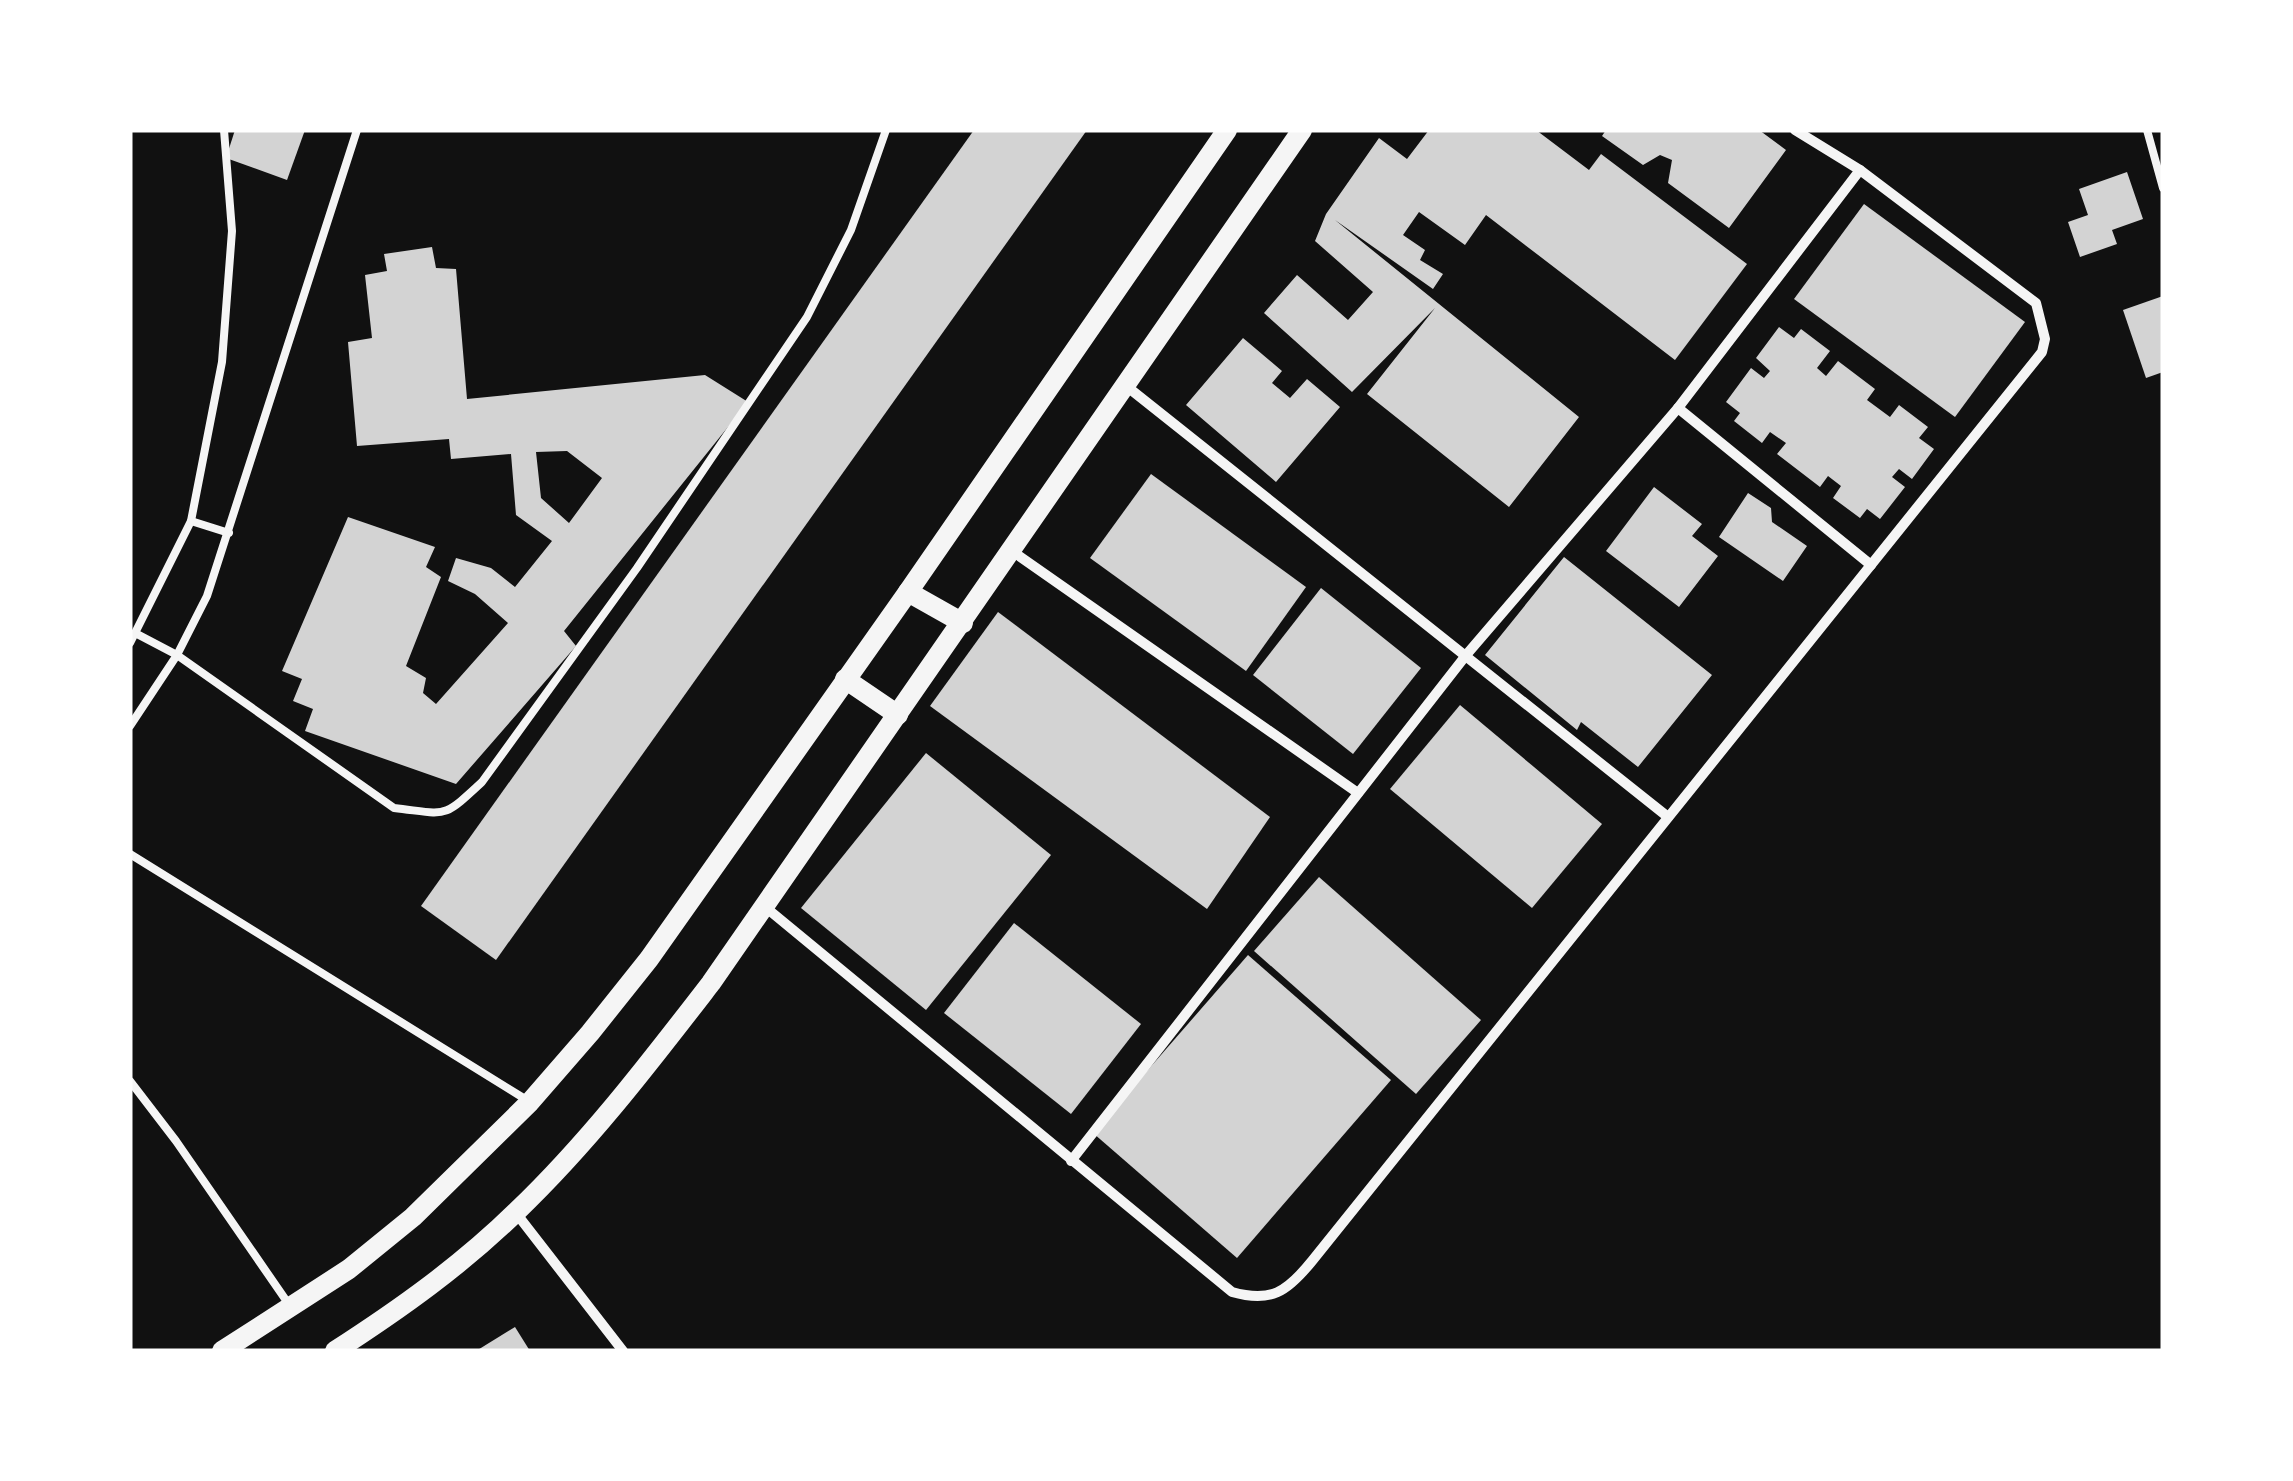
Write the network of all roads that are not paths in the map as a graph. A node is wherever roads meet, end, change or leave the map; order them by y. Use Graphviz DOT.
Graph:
graph roads {
  1 [pos="224,130"];
  2 [pos="357,130"];
  3 [pos="886,130"];
  4 [pos="1226,130"];
  5 [pos="1302,130"];
  6 [pos="1795,130"];
  7 [pos="2148,130"];
  8 [pos="1860,170"];
  9 [pos="2163,188"];
  10 [pos="1125,385"];
  11 [pos="1678,408"];
  12 [pos="191,521"];
  13 [pos="229,533"];
  14 [pos="1012,551"];
  15 [pos="1871,565"];
  16 [pos="908,592"];
  17 [pos="963,623"];
  18 [pos="137,634"];
  19 [pos="130,643"];
  20 [pos="1467,654"];
  21 [pos="177,656"];
  22 [pos="845,679"];
  23 [pos="898,715"];
  24 [pos="130,726"];
  25 [pos="1358,793"];
  26 [pos="1668,816"];
  27 [pos="130,854"];
  28 [pos="764,906"];
  29 [pos="130,1082"];
  30 [pos="530,1102"];
  31 [pos="1071,1161"];
  32 [pos="516,1214"];
  33 [pos="292,1309"];
  34 [pos="222,1351"];
  35 [pos="335,1351"];
  36 [pos="623,1351"];
  1 -- 12 [label="lane"];
  2 -- 13 [label="lane"];
  3 -- 21 [label="lane"];
  4 -- 16 [label="main road"];
  5 -- 10 [label="main road"];
  6 -- 8 [label="street"];
  7 -- 9 [label="lane"];
  8 -- 11 [label="street"];
  8 -- 15 [label="street"];
  10 -- 14 [label="main road"];
  10 -- 20 [label="street"];
  11 -- 15 [label="street"];
  11 -- 20 [label="street"];
  12 -- 13 [label="lane"];
  12 -- 18 [label="lane"];
  13 -- 21 [label="lane"];
  14 -- 17 [label="main road"];
  14 -- 25 [label="street"];
  15 -- 26 [label="street"];
  16 -- 17 [label="main road"];
  16 -- 22 [label="main road"];
  17 -- 23 [label="main road"];
  18 -- 19 [label="lane"];
  18 -- 21 [label="lane"];
  20 -- 25 [label="street"];
  20 -- 26 [label="street"];
  21 -- 24 [label="lane"];
  22 -- 23 [label="main road"];
  22 -- 30 [label="main road"];
  23 -- 28 [label="main road"];
  25 -- 31 [label="street"];
  26 -- 31 [label="street"];
  27 -- 30 [label="lane"];
  28 -- 31 [label="street"];
  28 -- 32 [label="main road"];
  29 -- 33 [label="lane"];
  30 -- 33 [label="main road"];
  32 -- 35 [label="main road"];
  32 -- 36 [label="street"];
  33 -- 34 [label="main road"];
}
